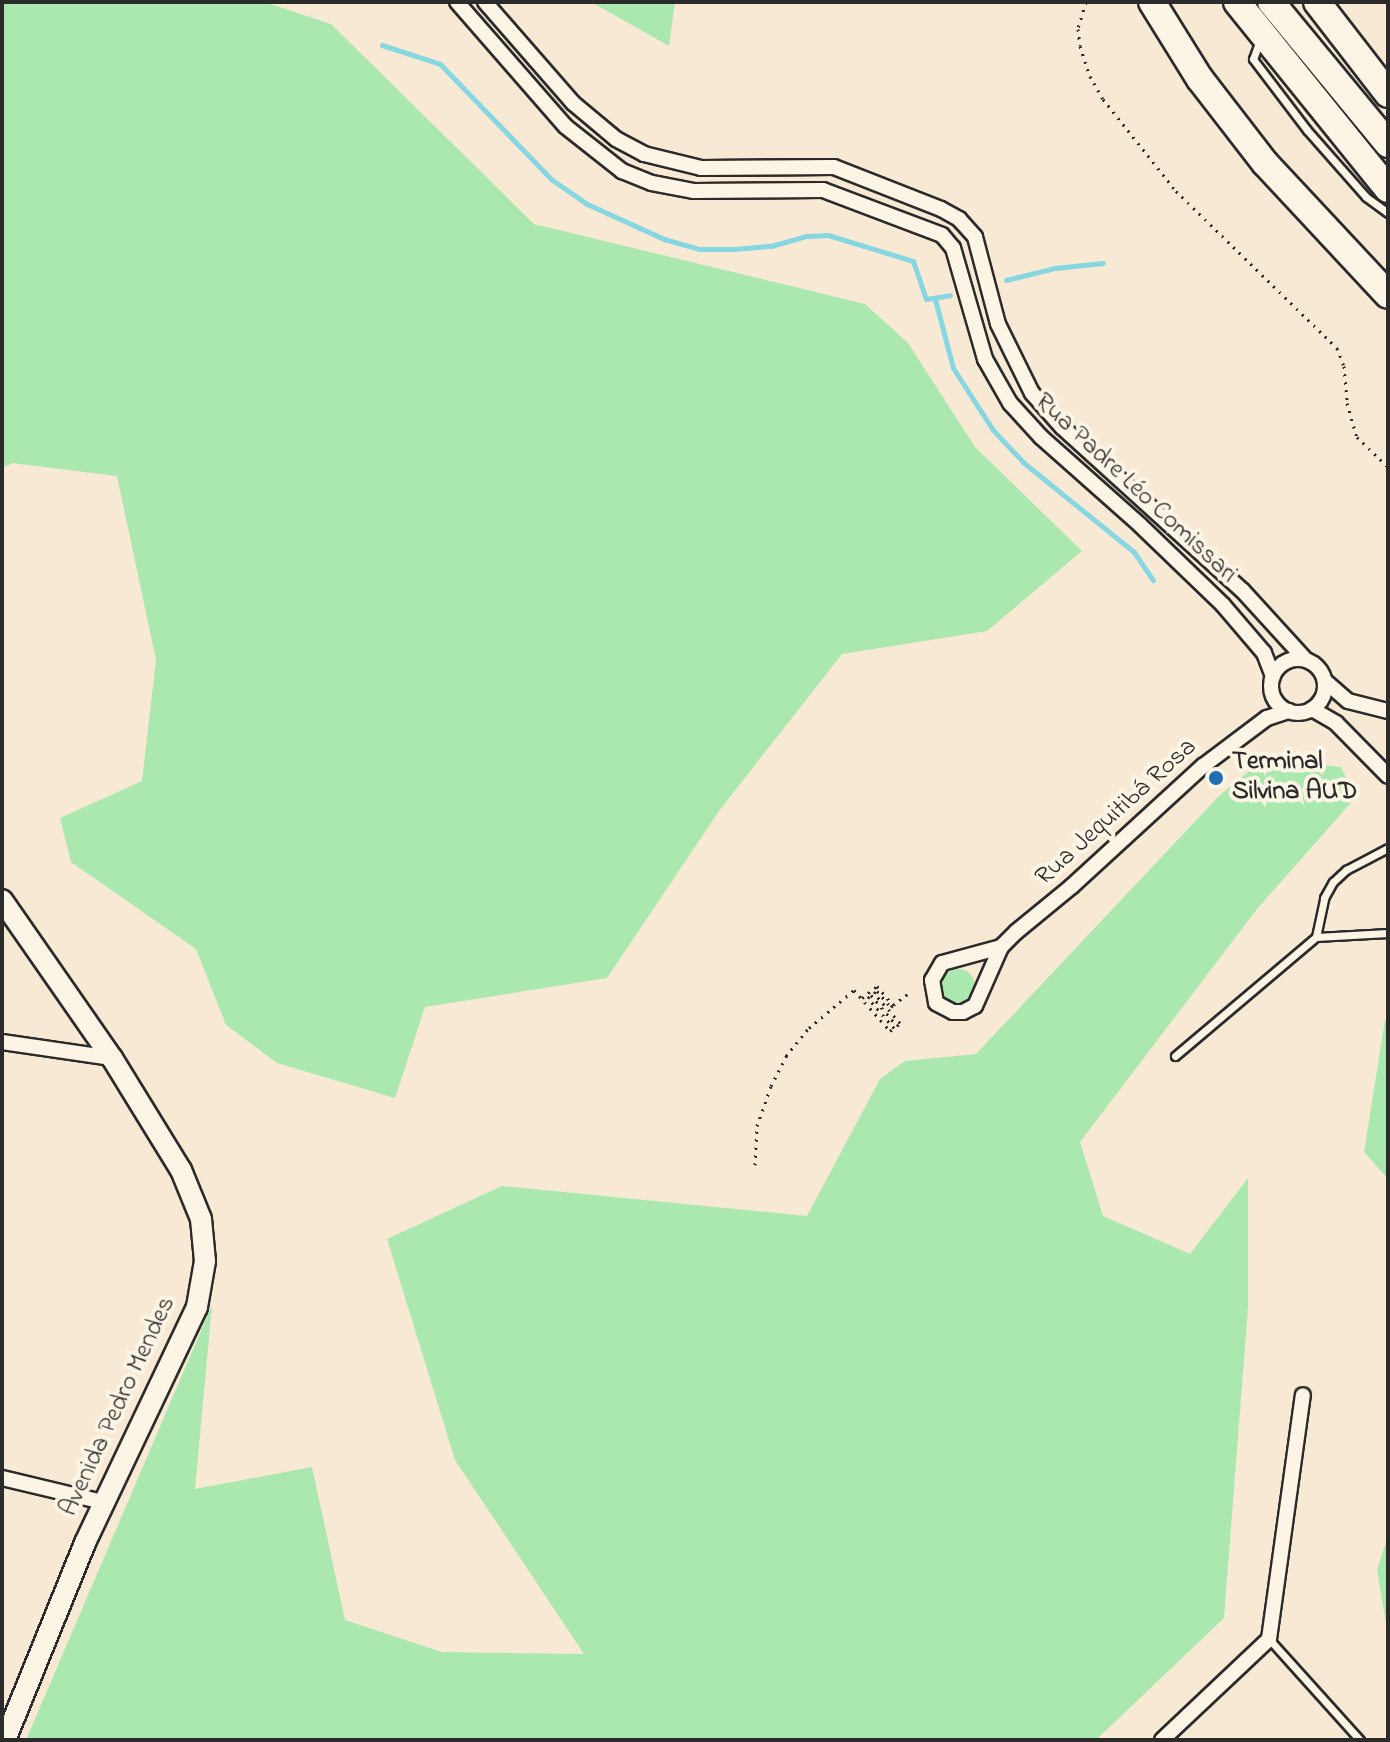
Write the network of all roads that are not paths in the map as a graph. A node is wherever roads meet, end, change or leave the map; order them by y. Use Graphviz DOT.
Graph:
graph roads {
  1 [pos="457,2"];
  2 [pos="485,2"];
  3 [pos="1152,2"];
  4 [pos="1237,2"];
  5 [pos="1271,2"];
  6 [pos="1317,2"];
  7 [pos="1263,35"];
  8 [pos="1388,94"];
  9 [pos="1388,144"];
  10 [pos="1388,189"];
  11 [pos="1388,213"];
  12 [pos="1388,295"];
  13 [pos="1305,659"];
  14 [pos="1273,676"];
  15 [pos="1325,681"];
  16 [pos="1275,699"];
  17 [pos="1312,709"];
  18 [pos="1289,711"];
  19 [pos="1388,711"];
  20 [pos="1267,718"];
  21 [pos="1388,776"];
  22 [pos="1388,848"];
  23 [pos="2,900"];
  24 [pos="1388,933"];
  25 [pos="1316,937"];
  26 [pos="1001,947"];
  27 [pos="2,1042"];
  28 [pos="1175,1056"];
  29 [pos="112,1058"];
  30 [pos="1303,1395"];
  31 [pos="2,1478"];
  32 [pos="103,1502"];
  33 [pos="1269,1639"];
  34 [pos="5,1740"];
  35 [pos="1162,1740"];
  36 [pos="1360,1740"];
  1 -- 14 [label="street, Rua Padre Léo Comissari"];
  2 -- 13 [label="street, Rua Padre Léo Comissari"];
  3 -- 12 [label="highway"];
  4 -- 7 [label="highway"];
  5 -- 9 [label="highway"];
  6 -- 8 [label="highway"];
  7 -- 10 [label="highway"];
  7 -- 11 [label="lane"];
  13 -- 14 [label="street"];
  13 -- 15 [label="street"];
  14 -- 16 [label="street"];
  15 -- 17 [label="street"];
  15 -- 19 [label="street"];
  16 -- 18 [label="street"];
  16 -- 20 [label="street"];
  17 -- 18 [label="street"];
  17 -- 21 [label="street"];
  18 -- 20 [label="street, Rua Jequitibá Rosa"];
  20 -- 26 [label="street, Rua Jequitibá Rosa"];
  22 -- 25 [label="lane"];
  23 -- 29 [label="street, Avenida Pedro Mendes"];
  24 -- 25 [label="lane"];
  25 -- 28 [label="lane"];
  26 -- 26 [label="street, Rua Jequitibá Rosa"];
  27 -- 29 [label="street"];
  29 -- 32 [label="street, Avenida Pedro Mendes"];
  30 -- 33 [label="street"];
  31 -- 32 [label="street"];
  32 -- 34 [label="street, Avenida Pedro Mendes"];
  33 -- 35 [label="street"];
  33 -- 36 [label="lane"];
}
